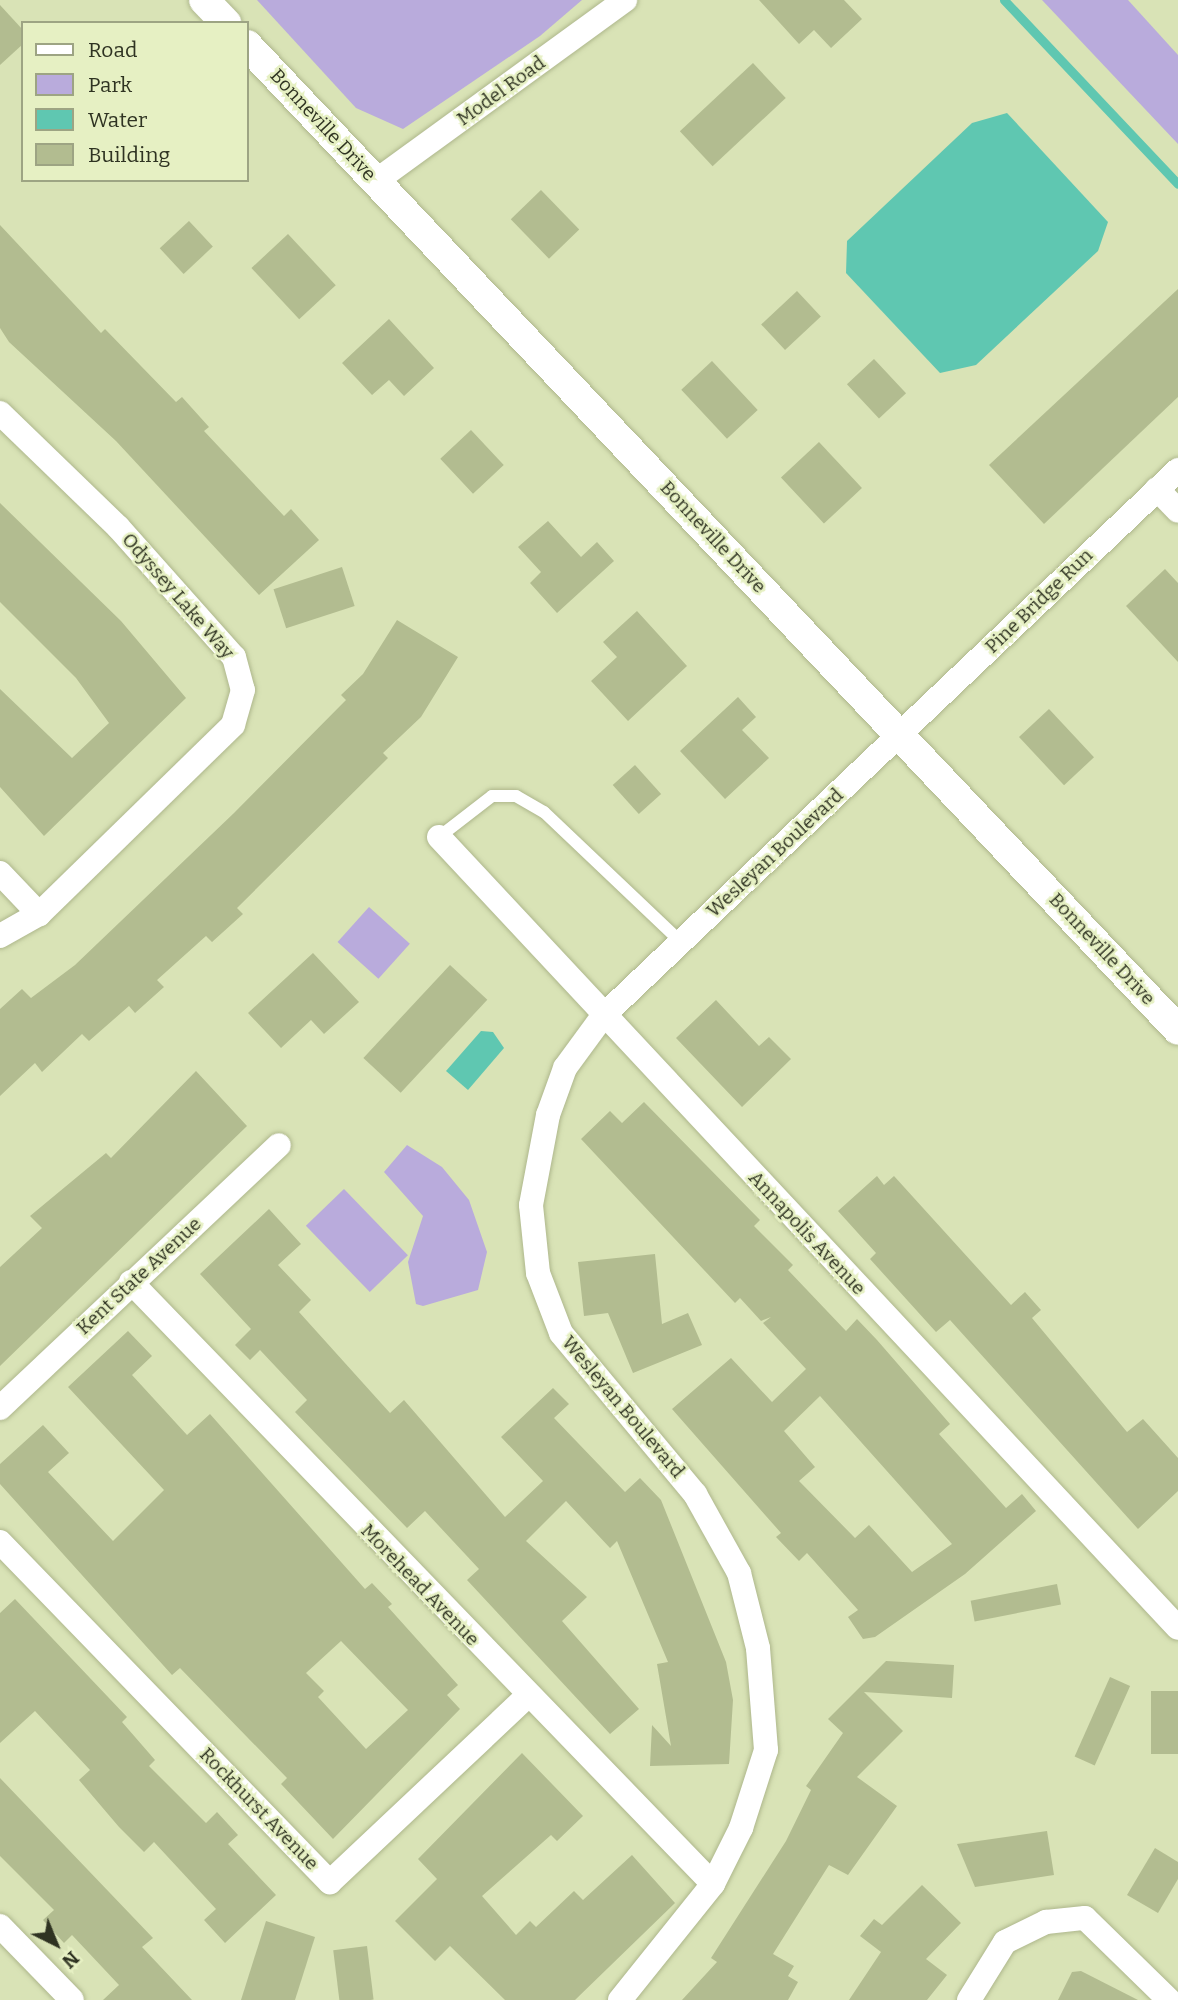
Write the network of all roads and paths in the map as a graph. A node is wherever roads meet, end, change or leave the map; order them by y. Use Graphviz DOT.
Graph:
graph roads {
  1 [pos="204,0"];
  2 [pos="625,0"];
  3 [pos="224,21"];
  4 [pos="248,46"];
  5 [pos="376,181"];
  6 [pos="0,413"];
  7 [pos="1178,470"];
  8 [pos="1157,489"];
  9 [pos="1178,511"];
  10 [pos="901,735"];
  11 [pos="439,837"];
  12 [pos="0,873"];
  13 [pos="39,914"];
  14 [pos="0,936"];
  15 [pos="681,942"];
  16 [pos="604,1016"];
  17 [pos="1178,1030"];
  18 [pos="279,1145"];
  19 [pos="131,1282"];
  20 [pos="0,1408"];
  21 [pos="0,1542"];
  22 [pos="1178,1628"];
  23 [pos="526,1697"];
  24 [pos="713,1884"];
  25 [pos="0,1926"];
  26 [pos="72,2000"];
  27 [pos="620,2000"];
  28 [pos="969,2000"];
  29 [pos="1169,2000"];
  1 -- 3 [label="street"];
  2 -- 5 [label="street, Model Road"];
  4 -- 5 [label="street, Bonneville Drive"];
  5 -- 10 [label="street, Bonneville Drive"];
  6 -- 13 [label="street, Odyssey Lake Way"];
  7 -- 8 [label="street, Pine Bridge Run"];
  8 -- 9 [label="street"];
  8 -- 10 [label="street, Pine Bridge Run"];
  10 -- 15 [label="street, Wesleyan Boulevard"];
  10 -- 17 [label="street, Bonneville Drive"];
  11 -- 15 [label="lane"];
  11 -- 16 [label="street, Annapolis Avenue"];
  12 -- 13 [label="street"];
  13 -- 14 [label="street, Odyssey Lake Way"];
  15 -- 16 [label="street, Wesleyan Boulevard"];
  16 -- 22 [label="street, Annapolis Avenue"];
  16 -- 24 [label="street, Wesleyan Boulevard"];
  18 -- 19 [label="street, Kent State Avenue"];
  19 -- 20 [label="street, Kent State Avenue"];
  19 -- 23 [label="street, Morehead Avenue"];
  21 -- 23 [label="street, Rockhurst Avenue"];
  23 -- 24 [label="street, Morehead Avenue"];
  24 -- 27 [label="street, Wesleyan Boulevard"];
  25 -- 26 [label="street"];
  28 -- 29 [label="street"];
}
